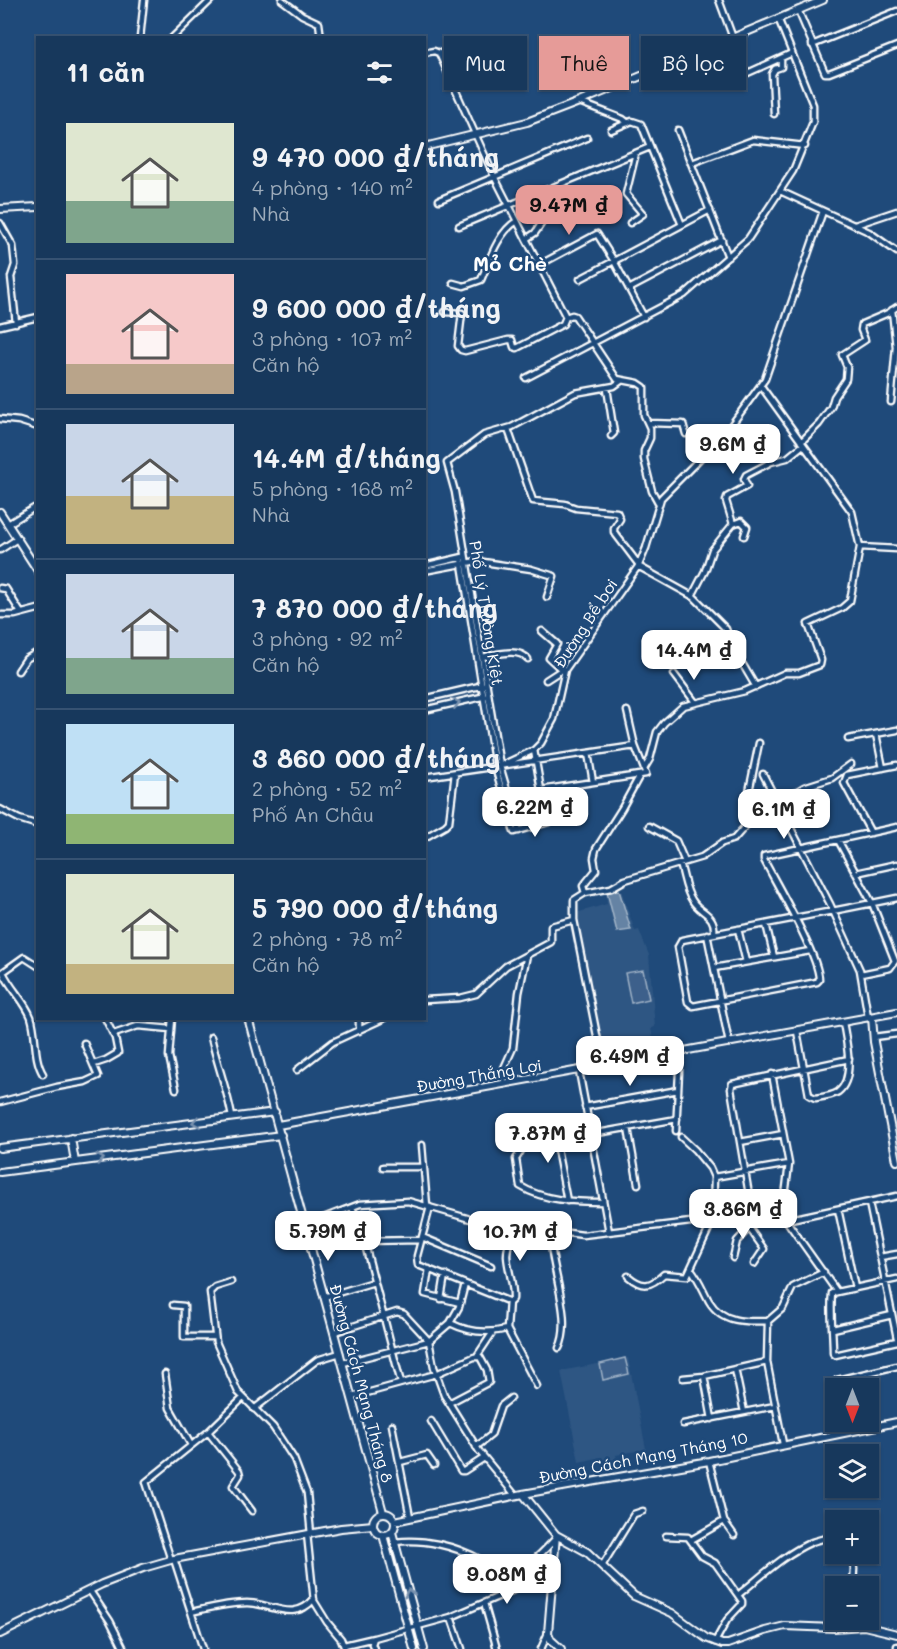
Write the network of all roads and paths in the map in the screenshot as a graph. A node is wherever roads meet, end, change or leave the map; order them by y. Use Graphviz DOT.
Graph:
graph roads {
  1 [pos="144,0"];
  2 [pos="211,0"];
  3 [pos="282,0"];
  4 [pos="719,0"];
  5 [pos="823,0"];
  6 [pos="795,11"];
  7 [pos="897,11"];
  8 [pos="781,16"];
  9 [pos="140,36"];
  10 [pos="174,36"];
  11 [pos="321,36"];
  12 [pos="733,36"];
  13 [pos="738,36"];
  14 [pos="812,45"];
  15 [pos="897,46"];
  16 [pos="426,53"];
  17 [pos="792,53"];
  18 [pos="781,58"];
  19 [pos="746,74"];
  20 [pos="641,76"];
  21 [pos="579,102"];
  22 [pos="774,114"];
  23 [pos="628,123"];
  24 [pos="610,130"];
  25 [pos="678,130"];
  26 [pos="475,135"];
  27 [pos="587,138"];
  28 [pos="804,146"];
  29 [pos="426,147"];
  30 [pos="650,147"];
  31 [pos="636,153"];
  32 [pos="692,163"];
  33 [pos="494,176"];
  34 [pos="780,191"];
  35 [pos="440,200"];
  36 [pos="566,201"];
  37 [pos="509,206"];
  38 [pos="36,207"];
  39 [pos="0,209"];
  40 [pos="710,210"];
  41 [pos="824,211"];
  42 [pos="897,211"];
  43 [pos="517,221"];
  44 [pos="630,222"];
  45 [pos="0,223"];
  46 [pos="682,225"];
  47 [pos="855,225"];
  48 [pos="459,226"];
  49 [pos="526,239"];
  50 [pos="722,240"];
  51 [pos="897,252"];
  52 [pos="728,257"];
  53 [pos="614,261"];
  54 [pos="539,265"];
  55 [pos="580,279"];
  56 [pos="453,283"];
  57 [pos="629,289"];
  58 [pos="895,309"];
  59 [pos="445,312"];
  60 [pos="566,317"];
  61 [pos="644,317"];
  62 [pos="36,318"];
  63 [pos="16,323"];
  64 [pos="0,327"];
  65 [pos="596,346"];
  66 [pos="526,378"];
  67 [pos="621,381"];
  68 [pos="761,386"];
  69 [pos="607,388"];
  70 [pos="891,402"];
  71 [pos="0,419"];
  72 [pos="648,423"];
  73 [pos="36,426"];
  74 [pos="508,429"];
  75 [pos="686,434"];
  76 [pos="611,436"];
  77 [pos="802,443"];
  78 [pos="658,502"];
  79 [pos="34,508"];
  80 [pos="0,512"];
  81 [pos="8,524"];
  82 [pos="733,524"];
  83 [pos="744,536"];
  84 [pos="16,539"];
  85 [pos="860,547"];
  86 [pos="897,549"];
  87 [pos="0,550"];
  88 [pos="464,560"];
  89 [pos="639,565"];
  90 [pos="427,567"];
  91 [pos="36,568"];
  92 [pos="0,588"];
  93 [pos="692,596"];
  94 [pos="547,597"];
  95 [pos="36,609"];
  96 [pos="21,613"];
  97 [pos="0,615"];
  98 [pos="542,631"];
  99 [pos="36,653"];
  100 [pos="482,657"];
  101 [pos="528,659"];
  102 [pos="563,670"];
  103 [pos="18,671"];
  104 [pos="674,674"];
  105 [pos="546,680"];
  106 [pos="484,685"];
  107 [pos="756,687"];
  108 [pos="486,696"];
  109 [pos="426,699"];
  110 [pos="695,702"];
  111 [pos="426,710"];
  112 [pos="627,711"];
  113 [pos="897,730"];
  114 [pos="876,734"];
  115 [pos="848,739"];
  116 [pos="759,743"];
  117 [pos="635,746"];
  118 [pos="534,750"];
  119 [pos="588,753"];
  120 [pos="536,761"];
  121 [pos="851,764"];
  122 [pos="897,765"];
  123 [pos="498,766"];
  124 [pos="883,768"];
  125 [pos="644,769"];
  126 [pos="455,773"];
  127 [pos="640,774"];
  128 [pos="763,774"];
  129 [pos="426,777"];
  130 [pos="593,782"];
  131 [pos="541,790"];
  132 [pos="778,803"];
  133 [pos="0,808"];
  134 [pos="749,822"];
  135 [pos="36,824"];
  136 [pos="649,825"];
  137 [pos="897,827"];
  138 [pos="871,833"];
  139 [pos="426,837"];
  140 [pos="838,840"];
  141 [pos="801,848"];
  142 [pos="683,863"];
  143 [pos="897,864"];
  144 [pos="856,873"];
  145 [pos="585,893"];
  146 [pos="897,898"];
  147 [pos="872,903"];
  148 [pos="833,911"];
  149 [pos="795,918"];
  150 [pos="574,920"];
  151 [pos="766,924"];
  152 [pos="738,929"];
  153 [pos="714,933"];
  154 [pos="707,934"];
  155 [pos="810,951"];
  156 [pos="527,954"];
  157 [pos="774,957"];
  158 [pos="746,962"];
  159 [pos="36,965"];
  160 [pos="714,968"];
  161 [pos="861,974"];
  162 [pos="426,999"];
  163 [pos="721,1002"];
  164 [pos="897,1012"];
  165 [pos="870,1017"];
  166 [pos="106,1020"];
  167 [pos="172,1020"];
  168 [pos="249,1020"];
  169 [pos="359,1020"];
  170 [pos="381,1020"];
  171 [pos="843,1022"];
  172 [pos="171,1029"];
  173 [pos="797,1030"];
  174 [pos="359,1031"];
  175 [pos="114,1034"];
  176 [pos="897,1034"];
  177 [pos="211,1037"];
  178 [pos="874,1038"];
  179 [pos="84,1043"];
  180 [pos="729,1043"];
  181 [pos="680,1052"];
  182 [pos="849,1059"];
  183 [pos="94,1064"];
  184 [pos="603,1066"];
  185 [pos="805,1068"];
  186 [pos="297,1070"];
  187 [pos="579,1071"];
  188 [pos="43,1074"];
  189 [pos="772,1074"];
  190 [pos="504,1084"];
  191 [pos="176,1089"];
  192 [pos="678,1090"];
  193 [pos="0,1102"];
  194 [pos="585,1107"];
  195 [pos="274,1112"];
  196 [pos="232,1117"];
  197 [pos="677,1119"];
  198 [pos="552,1123"];
  199 [pos="278,1125"];
  200 [pos="628,1128"];
  201 [pos="676,1131"];
  202 [pos="783,1134"];
  203 [pos="281,1135"];
  204 [pos="591,1135"];
  205 [pos="681,1137"];
  206 [pos="71,1138"];
  207 [pos="555,1141"];
  208 [pos="740,1142"];
  209 [pos="422,1145"];
  210 [pos="0,1148"];
  211 [pos="897,1159"];
  212 [pos="75,1162"];
  213 [pos="789,1164"];
  214 [pos="383,1167"];
  215 [pos="423,1167"];
  216 [pos="745,1171"];
  217 [pos="0,1172"];
  218 [pos="714,1177"];
  219 [pos="638,1184"];
  220 [pos="897,1196"];
  221 [pos="567,1201"];
  222 [pos="603,1202"];
  223 [pos="869,1203"];
  224 [pos="352,1207"];
  225 [pos="428,1207"];
  226 [pos="838,1209"];
  227 [pos="742,1218"];
  228 [pos="753,1218"];
  229 [pos="713,1220"];
  230 [pos="784,1220"];
  231 [pos="305,1225"];
  232 [pos="508,1227"];
  233 [pos="748,1229"];
  234 [pos="550,1231"];
  235 [pos="609,1232"];
  236 [pos="421,1239"];
  237 [pos="364,1241"];
  238 [pos="897,1254"];
  239 [pos="880,1257"];
  240 [pos="733,1258"];
  241 [pos="754,1264"];
  242 [pos="490,1266"];
  243 [pos="429,1269"];
  244 [pos="691,1269"];
  245 [pos="824,1272"];
  246 [pos="445,1275"];
  247 [pos="628,1276"];
  248 [pos="897,1279"];
  249 [pos="231,1282"];
  250 [pos="374,1282"];
  251 [pos="885,1282"];
  252 [pos="465,1284"];
  253 [pos="855,1288"];
  254 [pos="837,1292"];
  255 [pos="324,1297"];
  256 [pos="441,1299"];
  257 [pos="508,1301"];
  258 [pos="460,1303"];
  259 [pos="172,1305"];
  260 [pos="892,1315"];
  261 [pos="384,1318"];
  262 [pos="768,1321"];
  263 [pos="450,1323"];
  264 [pos="507,1329"];
  265 [pos="832,1329"];
  266 [pos="335,1332"];
  267 [pos="493,1332"];
  268 [pos="215,1337"];
  269 [pos="897,1340"];
  270 [pos="429,1341"];
  271 [pos="559,1348"];
  272 [pos="392,1350"];
  273 [pos="340,1353"];
  274 [pos="477,1356"];
  275 [pos="767,1362"];
  276 [pos="343,1363"];
  277 [pos="897,1366"];
  278 [pos="735,1369"];
  279 [pos="165,1374"];
  280 [pos="436,1374"];
  281 [pos="704,1376"];
  282 [pos="682,1378"];
  283 [pos="846,1378"];
  284 [pos="401,1383"];
  285 [pos="537,1386"];
  286 [pos="352,1397"];
  287 [pos="243,1398"];
  288 [pos="511,1398"];
  289 [pos="448,1402"];
  290 [pos="775,1406"];
  291 [pos="254,1409"];
  292 [pos="744,1412"];
  293 [pos="712,1419"];
  294 [pos="431,1421"];
  295 [pos="897,1422"];
  296 [pos="683,1424"];
  297 [pos="392,1425"];
  298 [pos="208,1432"];
  299 [pos="783,1444"];
  300 [pos="191,1445"];
  301 [pos="476,1447"];
  302 [pos="484,1458"];
  303 [pos="709,1461"];
  304 [pos="400,1462"];
  305 [pos="434,1466"];
  306 [pos="523,1494"];
  307 [pos="514,1495"];
  308 [pos="643,1511"];
  309 [pos="252,1512"];
  310 [pos="383,1512"];
  311 [pos="410,1517"];
  312 [pos="395,1521"];
  313 [pos="724,1521"];
  314 [pos="372,1525"];
  315 [pos="392,1532"];
  316 [pos="309,1534"];
  317 [pos="383,1535"];
  318 [pos="734,1535"];
  319 [pos="556,1536"];
  320 [pos="666,1536"];
  321 [pos="825,1538"];
  322 [pos="691,1540"];
  323 [pos="394,1542"];
  324 [pos="172,1560"];
  325 [pos="602,1566"];
  326 [pos="553,1573"];
  327 [pos="90,1591"];
  328 [pos="738,1595"];
  329 [pos="314,1599"];
  330 [pos="484,1603"];
  331 [pos="190,1612"];
  332 [pos="452,1617"];
  333 [pos="418,1626"];
  334 [pos="408,1628"];
  335 [pos="825,1628"];
  336 [pos="879,1629"];
  337 [pos="548,1633"];
  338 [pos="0,1634"];
  339 [pos="897,1634"];
  340 [pos="374,1638"];
  341 [pos="719,1645"];
  342 [pos="345,1647"];
  343 [pos="124,1649"];
  344 [pos="203,1649"];
  345 [pos="374,1649"];
  346 [pos="414,1649"];
  347 [pos="424,1649"];
  348 [pos="462,1649"];
  349 [pos="497,1649"];
  350 [pos="541,1649"];
  351 [pos="561,1649"];
  1 -- 9 [label="street"];
  2 -- 10 [label="street"];
  3 -- 11 [label="street"];
  4 -- 12 [label="street"];
  5 -- 6 [label="street"];
  6 -- 8 [label="street"];
  6 -- 14 [label="street"];
  7 -- 14 [label="street"];
  8 -- 13 [label="street"];
  8 -- 17 [label="street"];
  14 -- 15 [label="street"];
  16 -- 26 [label="street"];
  17 -- 18 [label="street"];
  17 -- 28 [label="street"];
  18 -- 19 [label="street"];
  18 -- 22 [label="street"];
  20 -- 21 [label="street"];
  21 -- 23 [label="street"];
  21 -- 26 [label="street"];
  23 -- 24 [label="street"];
  23 -- 30 [label="street"];
  25 -- 32 [label="street"];
  26 -- 29 [label="street"];
  26 -- 33 [label="street"];
  27 -- 33 [label="street"];
  28 -- 32 [label="street"];
  28 -- 34 [label="street"];
  30 -- 31 [label="street"];
  30 -- 46 [label="street"];
  31 -- 37 [label="street"];
  31 -- 44 [label="street"];
  32 -- 40 [label="street"];
  33 -- 35 [label="street"];
  33 -- 37 [label="street"];
  34 -- 41 [label="street"];
  34 -- 52 [label="street"];
  36 -- 49 [label="street"];
  37 -- 43 [label="street"];
  37 -- 48 [label="street"];
  38 -- 39 [label="street"];
  40 -- 46 [label="street"];
  40 -- 50 [label="street"];
  41 -- 47 [label="street"];
  41 -- 68 [label="street"];
  42 -- 47 [label="street"];
  43 -- 49 [label="street"];
  43 -- 56 [label="street"];
  45 -- 63 [label="street"];
  46 -- 53 [label="street"];
  47 -- 51 [label="street"];
  49 -- 54 [label="street"];
  50 -- 52 [label="street"];
  50 -- 57 [label="street"];
  52 -- 61 [label="street"];
  53 -- 54 [label="street"];
  53 -- 55 [label="street"];
  53 -- 57 [label="street"];
  54 -- 60 [label="street"];
  57 -- 61 [label="street"];
  58 -- 70 [label="street"];
  58 -- 77 [label="street"];
  59 -- 60 [label="street"];
  60 -- 65 [label="street"];
  61 -- 65 [label="street"];
  62 -- 63 [label="street"];
  63 -- 64 [label="street"];
  65 -- 66 [label="street"];
  65 -- 67 [label="street"];
  67 -- 69 [label="street"];
  67 -- 72 [label="street"];
  68 -- 77 [label="street"];
  68 -- 78 [label="street"];
  69 -- 74 [label="street"];
  69 -- 76 [label="street"];
  71 -- 73 [label="street"];
  72 -- 75 [label="street"];
  72 -- 78 [label="street"];
  74 -- 88 [label="street, Phố Lý Thường Kiệt"];
  74 -- 89 [label="street"];
  77 -- 82 [label="street"];
  77 -- 85 [label="street"];
  78 -- 89 [label="street, Đường Bể bơi"];
  79 -- 81 [label="street"];
  80 -- 81 [label="street"];
  81 -- 84 [label="street"];
  82 -- 83 [label="street"];
  82 -- 93 [label="street"];
  84 -- 87 [label="street"];
  84 -- 91 [label="street"];
  85 -- 86 [label="street"];
  85 -- 107 [label="street"];
  88 -- 90 [label="street"];
  88 -- 94 [label="street"];
  88 -- 100 [label="street, Phố Lý Thường Kiệt"];
  88 -- 106 [label="street, Phố Lý Thường Kiệt"];
  89 -- 93 [label="street"];
  89 -- 102 [label="street, Đường Bể bơi"];
  92 -- 96 [label="street"];
  93 -- 107 [label="street"];
  95 -- 96 [label="street"];
  96 -- 97 [label="street"];
  98 -- 102 [label="street"];
  99 -- 103 [label="street"];
  100 -- 101 [label="street"];
  100 -- 106 [label="street, Phố Lý Thường Kiệt"];
  102 -- 105 [label="street"];
  102 -- 118 [label="street, Đường Bể bơi"];
  104 -- 110 [label="street"];
  106 -- 108 [label="street, Phố Lý Thường Kiệt"];
  106 -- 109 [label="street"];
  107 -- 110 [label="street"];
  111 -- 108 [label="street, one-way"];
  108 -- 123 [label="street, Phố Lý Thường Kiệt"];
  110 -- 125 [label="street"];
  112 -- 117 [label="street"];
  113 -- 114 [label="street"];
  114 -- 115 [label="street"];
  114 -- 124 [label="street"];
  116 -- 134 [label="street"];
  117 -- 119 [label="street"];
  117 -- 125 [label="street"];
  118 -- 120 [label="street"];
  118 -- 123 [label="street"];
  119 -- 120 [label="street"];
  119 -- 130 [label="street"];
  120 -- 123 [label="street"];
  120 -- 131 [label="street"];
  121 -- 132 [label="street"];
  122 -- 124 [label="street"];
  123 -- 126 [label="street"];
  123 -- 131 [label="street, Phố Lý Thường Kiệt"];
  124 -- 138 [label="street"];
  125 -- 127 [label="street"];
  126 -- 129 [label="street"];
  126 -- 139 [label="street"];
  127 -- 130 [label="street"];
  127 -- 145 [label="street"];
  128 -- 132 [label="street"];
  130 -- 131 [label="street"];
  132 -- 134 [label="street"];
  132 -- 141 [label="street"];
  133 -- 135 [label="street"];
  134 -- 142 [label="street"];
  136 -- 142 [label="street"];
  137 -- 138 [label="street"];
  138 -- 140 [label="street"];
  140 -- 141 [label="street"];
  140 -- 144 [label="street"];
  141 -- 148 [label="street"];
  141 -- 149 [label="street"];
  142 -- 145 [label="street"];
  142 -- 153 [label="street"];
  143 -- 144 [label="street"];
  144 -- 147 [label="street"];
  145 -- 150 [label="street"];
  146 -- 147 [label="street"];
  147 -- 148 [label="street"];
  147 -- 161 [label="street"];
  148 -- 149 [label="street"];
  148 -- 161 [label="street"];
  149 -- 151 [label="street"];
  149 -- 155 [label="street"];
  150 -- 156 [label="street"];
  150 -- 184 [label="street"];
  151 -- 152 [label="street"];
  151 -- 157 [label="street"];
  152 -- 153 [label="street"];
  152 -- 158 [label="street"];
  153 -- 154 [label="street"];
  154 -- 160 [label="street"];
  154 -- 163 [label="street"];
  155 -- 157 [label="street"];
  155 -- 163 [label="street"];
  156 -- 162 [label="street"];
  156 -- 190 [label="street"];
  157 -- 158 [label="street"];
  158 -- 160 [label="street"];
  159 -- 188 [label="street"];
  160 -- 163 [label="street"];
  161 -- 165 [label="street"];
  163 -- 180 [label="street"];
  164 -- 165 [label="street, Đường Thắng Lợi"];
  165 -- 171 [label="street, Đường Thắng Lợi"];
  165 -- 178 [label="street"];
  166 -- 175 [label="street"];
  167 -- 172 [label="street"];
  168 -- 195 [label="street, Đường Cách Mạng Tháng 8"];
  169 -- 174 [label="street"];
  170 -- 174 [label="street"];
  171 -- 173 [label="street, Đường Thắng Lợi"];
  171 -- 182 [label="street"];
  172 -- 175 [label="street"];
  172 -- 191 [label="street"];
  173 -- 180 [label="street, Đường Thắng Lợi"];
  173 -- 185 [label="street"];
  174 -- 186 [label="street"];
  175 -- 183 [label="street"];
  176 -- 178 [label="street"];
  177 -- 196 [label="street"];
  178 -- 211 [label="street"];
  179 -- 183 [label="street"];
  180 -- 181 [label="street, Đường Thắng Lợi"];
  181 -- 184 [label="street, Đường Thắng Lợi"];
  181 -- 192 [label="street"];
  182 -- 185 [label="street"];
  182 -- 185 [label="street"];
  183 -- 193 [label="street"];
  184 -- 187 [label="street, Đường Thắng Lợi"];
  185 -- 189 [label="street"];
  187 -- 190 [label="street, Đường Thắng Lợi"];
  187 -- 194 [label="street"];
  189 -- 202 [label="street"];
  189 -- 208 [label="street"];
  190 -- 199 [label="street, Đường Thắng Lợi"];
  192 -- 194 [label="street"];
  192 -- 197 [label="street"];
  194 -- 204 [label="street"];
  195 -- 196 [label="street"];
  195 -- 199 [label="street, Đường Cách Mạng Tháng 8"];
  196 -- 206 [label="street, one-way"];
  197 -- 200 [label="street"];
  197 -- 201 [label="street"];
  198 -- 207 [label="street"];
  199 -- 203 [label="street, Đường Cách Mạng Tháng 8"];
  200 -- 204 [label="street"];
  200 -- 219 [label="street"];
  202 -- 208 [label="street"];
  202 -- 213 [label="street"];
  212 -- 203 [label="street, one-way"];
  203 -- 231 [label="street, Đường Cách Mạng Tháng 8"];
  204 -- 207 [label="street"];
  204 -- 222 [label="street"];
  205 -- 218 [label="street"];
  206 -- 210 [label="street"];
  206 -- 212 [label="street"];
  207 -- 221 [label="street"];
  207 -- 221 [label="street"];
  208 -- 216 [label="street"];
  209 -- 215 [label="street"];
  212 -- 217 [label="street"];
  213 -- 216 [label="street"];
  213 -- 230 [label="street"];
  214 -- 215 [label="street"];
  215 -- 225 [label="street"];
  216 -- 218 [label="street"];
  216 -- 228 [label="street"];
  218 -- 229 [label="street"];
  220 -- 223 [label="street"];
  221 -- 222 [label="street"];
  222 -- 235 [label="street"];
  223 -- 226 [label="street"];
  223 -- 239 [label="street"];
  224 -- 225 [label="street"];
  224 -- 231 [label="street"];
  224 -- 237 [label="street"];
  225 -- 232 [label="street"];
  225 -- 236 [label="street"];
  226 -- 230 [label="street"];
  226 -- 253 [label="street"];
  227 -- 228 [label="street"];
  227 -- 229 [label="street"];
  227 -- 233 [label="street"];
  228 -- 230 [label="street"];
  229 -- 235 [label="street"];
  229 -- 244 [label="street"];
  230 -- 245 [label="street"];
  231 -- 255 [label="street, Đường Cách Mạng Tháng 8"];
  232 -- 234 [label="street"];
  232 -- 257 [label="street"];
  233 -- 240 [label="street"];
  233 -- 241 [label="street"];
  234 -- 235 [label="street"];
  234 -- 271 [label="street"];
  236 -- 237 [label="street"];
  236 -- 242 [label="street"];
  236 -- 243 [label="street"];
  237 -- 250 [label="street"];
  238 -- 239 [label="street"];
  239 -- 251 [label="street"];
  243 -- 246 [label="street"];
  243 -- 256 [label="street"];
  244 -- 247 [label="street"];
  244 -- 262 [label="street"];
  245 -- 254 [label="street"];
  245 -- 262 [label="street"];
  246 -- 252 [label="street"];
  246 -- 256 [label="street"];
  248 -- 251 [label="street"];
  249 -- 268 [label="street"];
  250 -- 255 [label="street"];
  250 -- 261 [label="street"];
  251 -- 253 [label="street"];
  251 -- 260 [label="street"];
  252 -- 257 [label="street"];
  252 -- 258 [label="street"];
  253 -- 254 [label="street"];
  254 -- 265 [label="street"];
  255 -- 266 [label="street, Đường Cách Mạng Tháng 8"];
  256 -- 258 [label="street"];
  257 -- 264 [label="street"];
  258 -- 263 [label="street"];
  259 -- 268 [label="street"];
  260 -- 265 [label="street"];
  260 -- 269 [label="street"];
  261 -- 266 [label="street"];
  261 -- 270 [label="street"];
  261 -- 272 [label="street"];
  262 -- 275 [label="street"];
  263 -- 267 [label="street"];
  263 -- 270 [label="street"];
  264 -- 267 [label="street"];
  264 -- 285 [label="street"];
  265 -- 269 [label="street"];
  266 -- 273 [label="street, Đường Cách Mạng Tháng 8"];
  267 -- 274 [label="street"];
  268 -- 287 [label="street"];
  270 -- 272 [label="street"];
  270 -- 280 [label="street"];
  272 -- 276 [label="street"];
  272 -- 284 [label="street"];
  273 -- 276 [label="street, Đường Cách Mạng Tháng 8"];
  273 -- 291 [label="street"];
  274 -- 280 [label="street"];
  274 -- 289 [label="street"];
  275 -- 278 [label="street"];
  275 -- 290 [label="street"];
  276 -- 286 [label="street, Đường Cách Mạng Tháng 8"];
  277 -- 283 [label="street"];
  278 -- 281 [label="street"];
  278 -- 292 [label="street"];
  279 -- 300 [label="street"];
  280 -- 284 [label="street"];
  280 -- 289 [label="street"];
  281 -- 282 [label="street"];
  281 -- 293 [label="street"];
  284 -- 286 [label="street"];
  286 -- 310 [label="street, Đường Cách Mạng Tháng 8"];
  287 -- 291 [label="street"];
  287 -- 298 [label="street"];
  288 -- 301 [label="street"];
  289 -- 301 [label="street"];
  290 -- 292 [label="street"];
  290 -- 299 [label="street"];
  291 -- 316 [label="street"];
  292 -- 293 [label="street"];
  293 -- 296 [label="street"];
  294 -- 302 [label="street"];
  295 -- 299 [label="street, Đường Cách Mạng Tháng 10"];
  297 -- 304 [label="street"];
  298 -- 300 [label="street"];
  298 -- 309 [label="street"];
  299 -- 303 [label="street, Đường Cách Mạng Tháng 10"];
  300 -- 324 [label="street"];
  301 -- 302 [label="street"];
  302 -- 307 [label="street"];
  303 -- 306 [label="street, Đường Cách Mạng Tháng 10"];
  303 -- 313 [label="street"];
  304 -- 305 [label="street"];
  304 -- 311 [label="street"];
  306 -- 307 [label="street, Đường Cách Mạng Tháng 10"];
  306 -- 319 [label="street"];
  307 -- 311 [label="street, Đường Cách Mạng Tháng 10"];
  308 -- 325 [label="street"];
  310 -- 312 [label="street"];
  310 -- 314 [label="street"];
  311 -- 312 [label="street, Đường Cách Mạng Tháng 10"];
  312 -- 315 [label="street"];
  313 -- 318 [label="street"];
  313 -- 322 [label="street"];
  314 -- 316 [label="street"];
  314 -- 317 [label="street"];
  315 -- 317 [label="street"];
  315 -- 323 [label="street"];
  316 -- 324 [label="street"];
  316 -- 329 [label="street"];
  317 -- 334 [label="street"];
  319 -- 323 [label="street"];
  319 -- 325 [label="street"];
  319 -- 326 [label="street"];
  320 -- 322 [label="street"];
  321 -- 328 [label="street"];
  322 -- 328 [label="street"];
  333 -- 323 [label="street, one-way"];
  324 -- 327 [label="street"];
  324 -- 331 [label="street"];
  325 -- 341 [label="street"];
  326 -- 330 [label="street"];
  326 -- 337 [label="street"];
  327 -- 338 [label="street"];
  327 -- 343 [label="street"];
  328 -- 341 [label="street"];
  329 -- 331 [label="street"];
  329 -- 342 [label="street"];
  330 -- 332 [label="street"];
  330 -- 349 [label="street"];
  331 -- 344 [label="street"];
  332 -- 333 [label="street"];
  332 -- 348 [label="street"];
  333 -- 334 [label="street"];
  333 -- 347 [label="street"];
  334 -- 340 [label="street"];
  334 -- 346 [label="street"];
  335 -- 341 [label="street"];
  336 -- 339 [label="street"];
  337 -- 350 [label="street"];
  337 -- 351 [label="street"];
  340 -- 342 [label="street"];
  340 -- 345 [label="street"];
}
